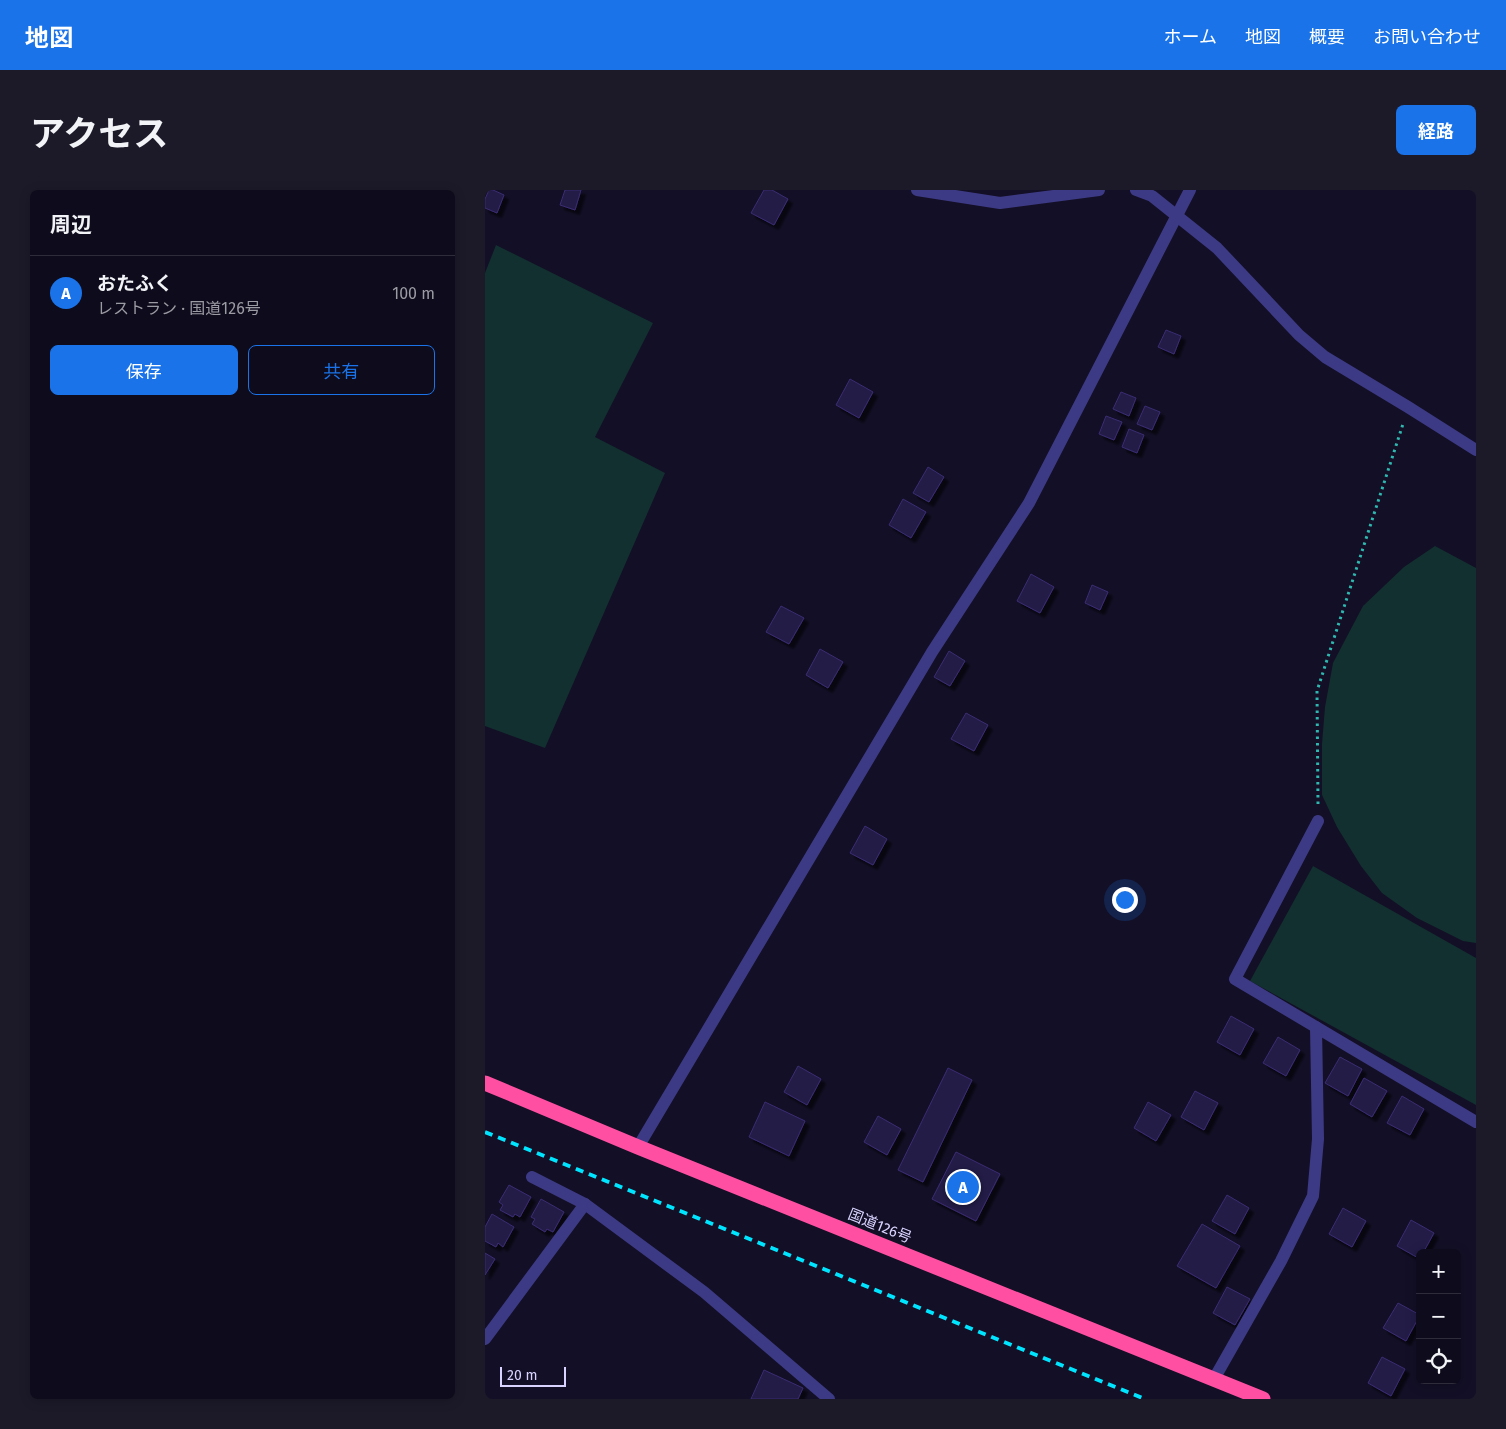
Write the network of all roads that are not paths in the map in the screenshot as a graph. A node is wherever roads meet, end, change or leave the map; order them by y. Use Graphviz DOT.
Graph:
graph roads {
  1 [pos="917,190"];
  2 [pos="1099,190"];
  3 [pos="1136,190"];
  4 [pos="1190,190"];
  5 [pos="1177,216"];
  6 [pos="1476,450"];
  7 [pos="1318,821"];
  8 [pos="1316,1027"];
  9 [pos="485,1082"];
  10 [pos="1476,1122"];
  11 [pos="638,1147"];
  12 [pos="532,1177"];
  13 [pos="585,1204"];
  14 [pos="485,1339"];
  15 [pos="1214,1379"];
  16 [pos="815,1394"];
  17 [pos="829,1399"];
  18 [pos="1263,1399"];
  1 -- 2 [label="street"];
  3 -- 5 [label="street"];
  4 -- 5 [label="street"];
  5 -- 6 [label="street"];
  5 -- 11 [label="street"];
  7 -- 8 [label="street"];
  8 -- 10 [label="street"];
  8 -- 15 [label="street"];
  9 -- 11 [label="highway, 国道126号"];
  11 -- 15 [label="highway, 国道126号"];
  12 -- 13 [label="street"];
  13 -- 14 [label="street"];
  13 -- 16 [label="street"];
  15 -- 18 [label="highway, 国道126号"];
  16 -- 17 [label="street"];
}
